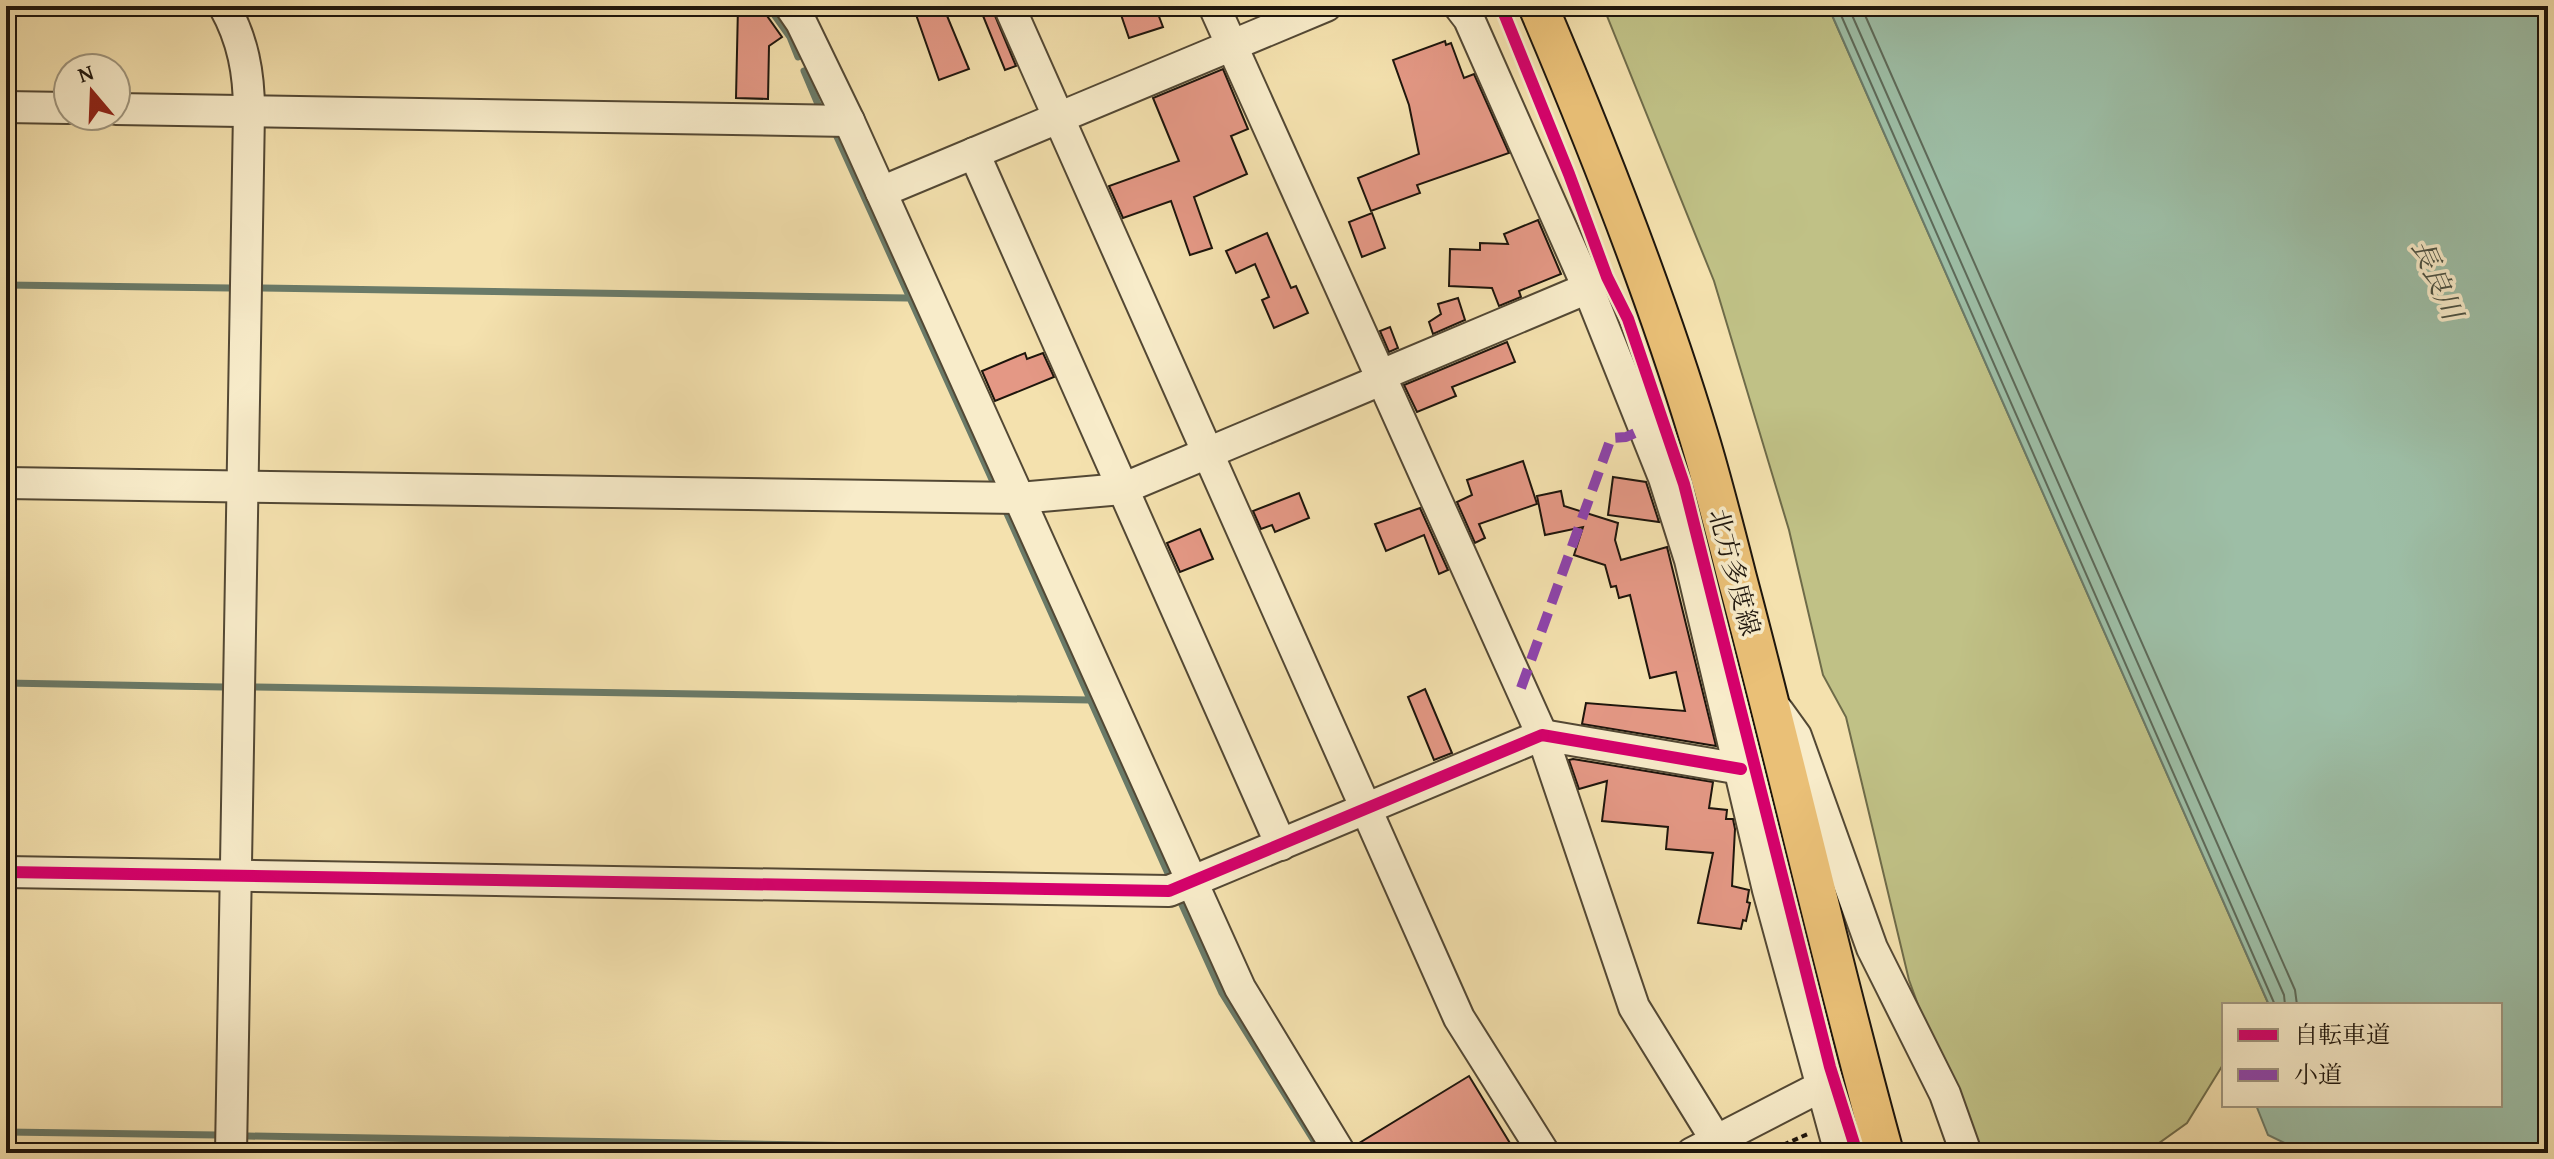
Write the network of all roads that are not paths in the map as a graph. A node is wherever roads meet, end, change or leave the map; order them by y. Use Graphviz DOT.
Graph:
graph roads {
  1 [pos="224,6"];
  2 [pos="790,6"];
  3 [pos="1009,6"];
  4 [pos="1214,6"];
  5 [pos="1326,6"];
  6 [pos="1459,6"];
  7 [pos="1538,6"];
  8 [pos="1232,45"];
  9 [pos="6,107"];
  10 [pos="52,108"];
  11 [pos="132,109"];
  12 [pos="249,111"];
  13 [pos="1058,118"];
  14 [pos="849,121"];
  15 [pos="974,153"];
  16 [pos="881,192"];
  17 [pos="1588,288"];
  18 [pos="1380,378"];
  19 [pos="1207,453"];
  20 [pos="6,483"];
  21 [pos="243,486"];
  22 [pos="1122,489"];
  23 [pos="1019,498"];
  24 [pos="1770,701"];
  25 [pos="1542,735"];
  26 [pos="1741,769"];
  27 [pos="1367,808"];
  28 [pos="1281,845"];
  29 [pos="6,872"];
  30 [pos="236,876"];
  31 [pos="1191,883"];
  32 [pos="1822,1086"];
  33 [pos="1704,1146"];
  34 [pos="231,1153"];
  35 [pos="1340,1153"];
  36 [pos="1544,1153"];
  37 [pos="1840,1153"];
  38 [pos="1884,1153"];
  39 [pos="1966,1153"];
  1 -- 12 [label="street"];
  2 -- 14 [label="street"];
  3 -- 13 [label="street"];
  4 -- 8 [label="street"];
  5 -- 8 [label="street"];
  6 -- 17 [label="street"];
  7 -- 24 [label="main road, 北方多度線"];
  8 -- 13 [label="street"];
  8 -- 18 [label="street"];
  9 -- 10 [label="street"];
  11 -- 12 [label="street"];
  12 -- 14 [label="street"];
  12 -- 21 [label="street"];
  13 -- 15 [label="street"];
  13 -- 19 [label="street"];
  14 -- 16 [label="street"];
  15 -- 16 [label="street"];
  15 -- 22 [label="street"];
  16 -- 23 [label="street"];
  17 -- 18 [label="street"];
  17 -- 26 [label="street"];
  18 -- 19 [label="street"];
  18 -- 25 [label="street"];
  19 -- 22 [label="street"];
  19 -- 27 [label="street"];
  20 -- 21 [label="street"];
  21 -- 23 [label="street"];
  21 -- 30 [label="street"];
  22 -- 23 [label="street"];
  22 -- 28 [label="street"];
  23 -- 31 [label="street"];
  24 -- 38 [label="main road, 北方多度線"];
  24 -- 39 [label="street"];
  25 -- 26 [label="street"];
  25 -- 27 [label="street"];
  25 -- 33 [label="street"];
  26 -- 32 [label="street"];
  27 -- 28 [label="street"];
  27 -- 36 [label="street"];
  28 -- 31 [label="street"];
  29 -- 30 [label="street"];
  30 -- 31 [label="street"];
  30 -- 34 [label="street"];
  31 -- 35 [label="street"];
  32 -- 33 [label="street"];
  32 -- 37 [label="street"];
}
